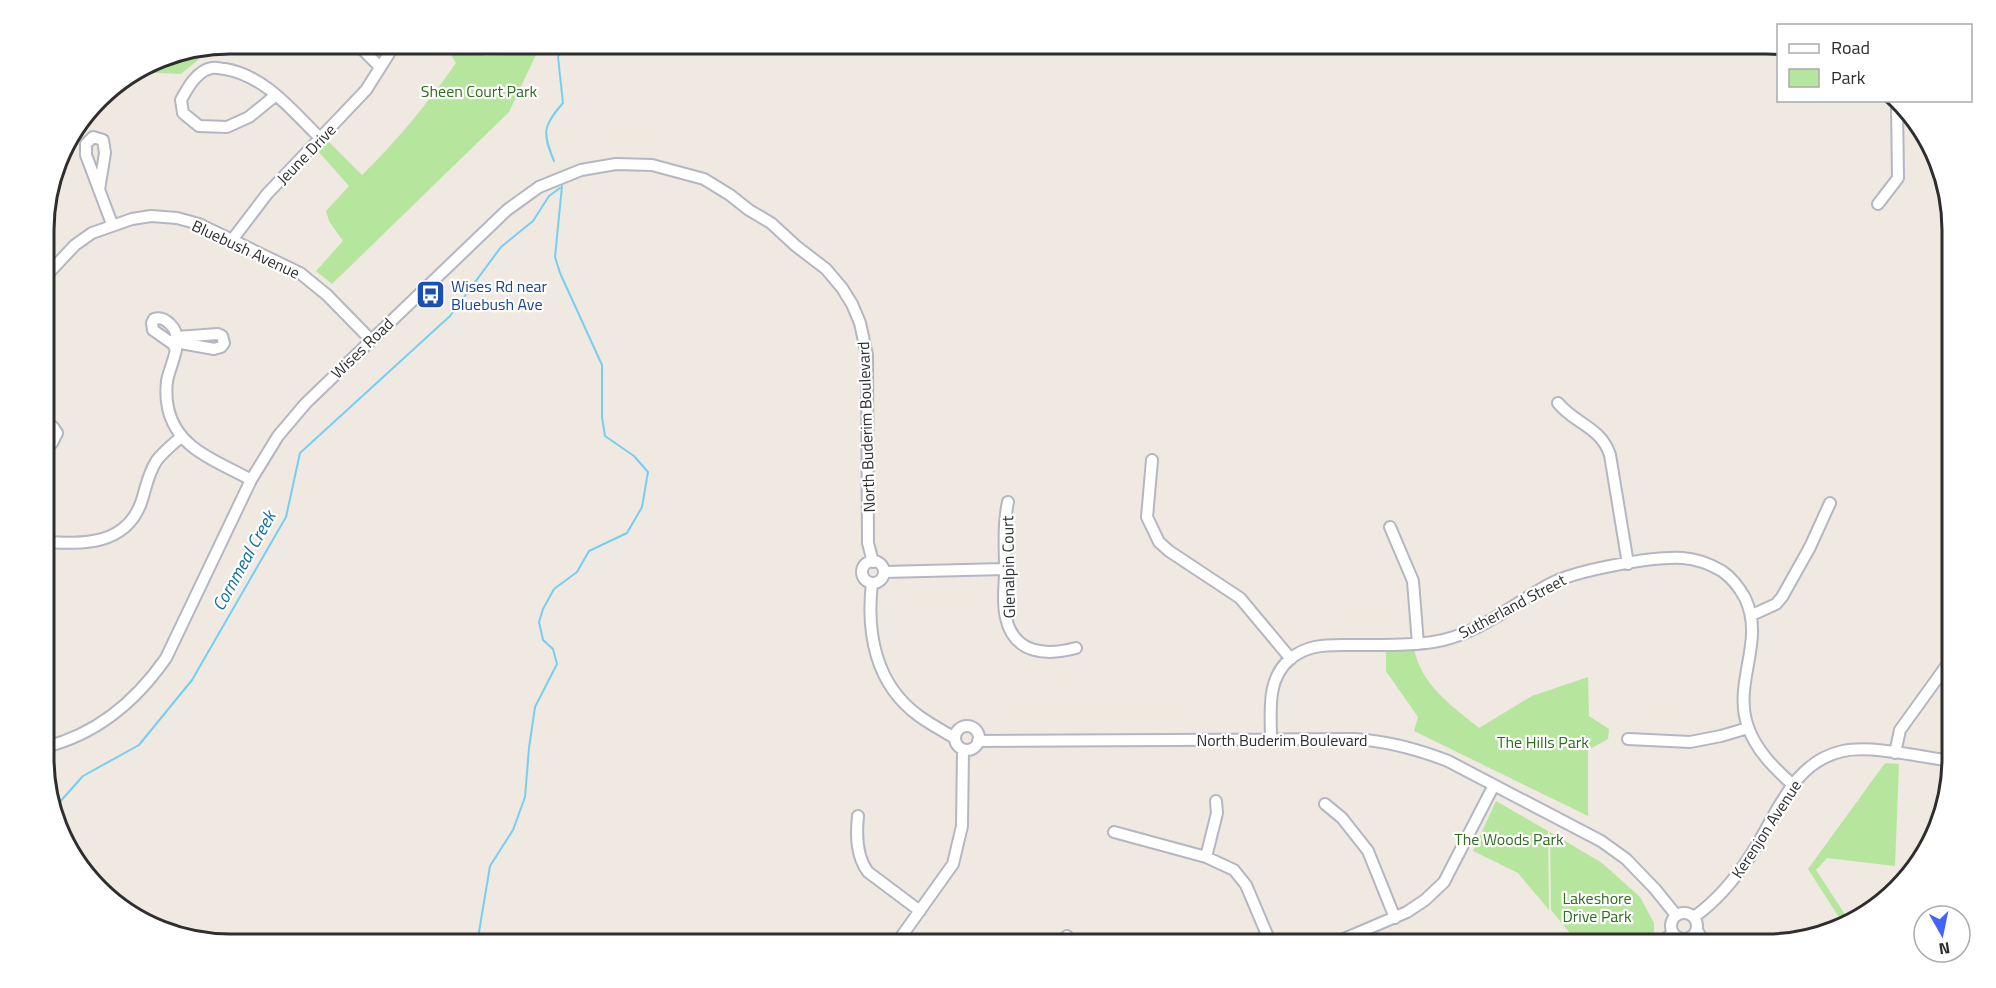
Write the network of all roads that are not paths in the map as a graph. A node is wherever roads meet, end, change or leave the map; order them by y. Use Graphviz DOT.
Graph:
graph roads {
  1 [pos="366,54"];
  2 [pos="389,54"];
  3 [pos="380,67"];
  4 [pos="276,94"];
  5 [pos="1897,113"];
  6 [pos="321,139"];
  7 [pos="99,190"];
  8 [pos="1878,204"];
  9 [pos="112,224"];
  10 [pos="232,240"];
  11 [pos="796,246"];
  12 [pos="54,267"];
  13 [pos="212,334"];
  14 [pos="372,340"];
  15 [pos="174,342"];
  16 [pos="212,348"];
  17 [pos="1558,403"];
  18 [pos="181,437"];
  19 [pos="1152,460"];
  20 [pos="252,480"];
  21 [pos="1008,501"];
  22 [pos="1830,503"];
  23 [pos="1390,527"];
  24 [pos="54,542"];
  25 [pos="873,562"];
  26 [pos="1628,564"];
  27 [pos="1005,568"];
  28 [pos="884,572"];
  29 [pos="872,583"];
  30 [pos="1752,615"];
  31 [pos="1418,644"];
  32 [pos="1076,648"];
  33 [pos="1291,659"];
  34 [pos="1942,672"];
  35 [pos="1748,728"];
  36 [pos="955,738"];
  37 [pos="1628,739"];
  38 [pos="1271,740"];
  39 [pos="978,741"];
  40 [pos="54,744"];
  41 [pos="963,750"];
  42 [pos="1895,753"];
  43 [pos="1942,760"];
  44 [pos="1792,784"];
  45 [pos="1494,785"];
  46 [pos="1216,801"];
  47 [pos="1325,804"];
  48 [pos="858,816"];
  49 [pos="1114,832"];
  50 [pos="1206,857"];
  51 [pos="920,911"];
  52 [pos="1676,915"];
  53 [pos="1694,917"];
  54 [pos="1395,918"];
  55 [pos="1697,930"];
  56 [pos="903,934"];
  57 [pos="1266,934"];
  58 [pos="1356,934"];
  59 [pos="1677,934"];
  60 [pos="1693,934"];
  61 [pos="1699,934"];
  1 -- 3 [label="street"];
  2 -- 3 [label="street, Jeune Drive"];
  3 -- 6 [label="street, Jeune Drive"];
  4 -- 4 [label="street"];
  4 -- 6 [label="street"];
  5 -- 8 [label="street"];
  6 -- 10 [label="street, Jeune Drive"];
  7 -- 9 [label="street"];
  9 -- 10 [label="street, Bluebush Avenue"];
  9 -- 12 [label="street, Bluebush Avenue"];
  10 -- 14 [label="street, Bluebush Avenue"];
  11 -- 14 [label="street, Wises Road"];
  11 -- 25 [label="street, North Buderim Boulevard"];
  13 -- 15 [label="street"];
  13 -- 16 [label="street"];
  13 -- 16 [label="street"];
  14 -- 20 [label="street, Wises Road"];
  15 -- 15 [label="street"];
  15 -- 16 [label="street"];
  15 -- 18 [label="street"];
  17 -- 26 [label="street"];
  18 -- 20 [label="street"];
  18 -- 24 [label="street"];
  19 -- 33 [label="street"];
  20 -- 40 [label="street, Wises Road"];
  21 -- 27 [label="street, Glenalpin Court"];
  22 -- 30 [label="street"];
  23 -- 31 [label="street"];
  25 -- 28 [label="street"];
  25 -- 29 [label="street"];
  26 -- 30 [label="street, Sutherland Street"];
  26 -- 31 [label="street, Sutherland Street"];
  27 -- 28 [label="street"];
  27 -- 32 [label="street, Glenalpin Court"];
  28 -- 29 [label="street"];
  29 -- 36 [label="street"];
  30 -- 35 [label="street, Sutherland Street"];
  31 -- 33 [label="street, Sutherland Street"];
  33 -- 38 [label="street"];
  34 -- 42 [label="street"];
  35 -- 37 [label="street"];
  35 -- 44 [label="street, Sutherland Street"];
  36 -- 39 [label="street"];
  36 -- 41 [label="street"];
  38 -- 39 [label="street, North Buderim Boulevard"];
  38 -- 45 [label="street, North Buderim Boulevard"];
  39 -- 41 [label="street"];
  41 -- 51 [label="street"];
  42 -- 43 [label="street, Kerenjon Avenue"];
  42 -- 44 [label="street, Kerenjon Avenue"];
  44 -- 53 [label="street, Kerenjon Avenue"];
  45 -- 52 [label="street, North Buderim Boulevard"];
  45 -- 54 [label="street"];
  46 -- 50 [label="street"];
  47 -- 54 [label="street"];
  48 -- 51 [label="street"];
  49 -- 50 [label="street"];
  50 -- 57 [label="street"];
  51 -- 56 [label="street"];
  52 -- 53 [label="street"];
  52 -- 59 [label="street"];
  53 -- 55 [label="street"];
  54 -- 58 [label="street"];
  55 -- 60 [label="street"];
  55 -- 61 [label="street"];
}
